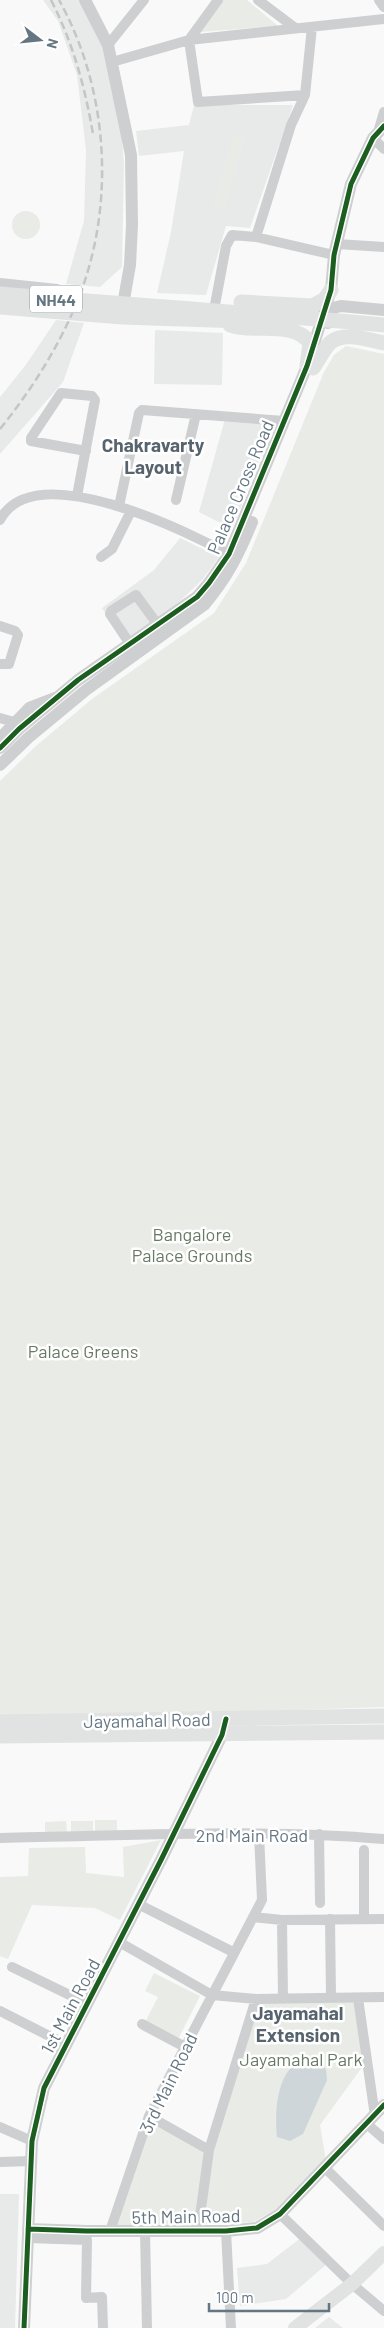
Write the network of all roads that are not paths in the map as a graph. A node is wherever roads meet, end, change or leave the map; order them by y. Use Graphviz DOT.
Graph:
graph roads {
  1 [pos="84,0"];
  2 [pos="144,0"];
  3 [pos="218,0"];
  4 [pos="258,0"];
  5 [pos="380,0"];
  6 [pos="384,6"];
  7 [pos="384,19"];
  8 [pos="294,27"];
  9 [pos="312,27"];
  10 [pos="189,40"];
  11 [pos="108,45"];
  12 [pos="112,62"];
  13 [pos="305,96"];
  14 [pos="384,112"];
  15 [pos="379,131"];
  16 [pos="384,149"];
  17 [pos="256,236"];
  18 [pos="384,247"];
  19 [pos="336,250"];
  20 [pos="57,289"];
  21 [pos="331,290"];
  22 [pos="1,297"];
  23 [pos="123,304"];
  24 [pos="384,310"];
  25 [pos="227,315"];
  26 [pos="384,324"];
  27 [pos="284,329"];
  28 [pos="321,333"];
  29 [pos="384,333"];
  30 [pos="351,336"];
  31 [pos="384,342"];
  32 [pos="310,367"];
  33 [pos="196,414"];
  34 [pos="284,421"];
  35 [pos="86,451"];
  36 [pos="77,496"];
  37 [pos="176,500"];
  38 [pos="119,506"];
  39 [pos="131,511"];
  40 [pos="0,520"];
  41 [pos="233,556"];
  42 [pos="101,557"];
  43 [pos="158,625"];
  44 [pos="0,626"];
  45 [pos="130,644"];
  46 [pos="0,664"];
  47 [pos="82,685"];
  48 [pos="60,695"];
  49 [pos="0,718"];
  50 [pos="14,722"];
  51 [pos="0,737"];
  52 [pos="0,748"];
  53 [pos="0,766"];
  54 [pos="384,1716"];
  55 [pos="226,1719"];
  56 [pos="0,1722"];
  57 [pos="384,1732"];
  58 [pos="222,1735"];
  59 [pos="0,1736"];
  60 [pos="259,1834"];
  61 [pos="319,1834"];
  62 [pos="173,1835"];
  63 [pos="0,1838"];
  64 [pos="384,1839"];
  65 [pos="364,1850"];
  66 [pos="320,1903"];
  67 [pos="138,1904"];
  68 [pos="253,1917"];
  69 [pos="330,1919"];
  70 [pos="364,1919"];
  71 [pos="384,1919"];
  72 [pos="282,1920"];
  73 [pos="119,1942"];
  74 [pos="233,1952"];
  75 [pos="12,1967"];
  76 [pos="212,1995"];
  77 [pos="384,1997"];
  78 [pos="330,1998"];
  79 [pos="358,1998"];
  80 [pos="256,1999"];
  81 [pos="283,1999"];
  82 [pos="86,2003"];
  83 [pos="0,2011"];
  84 [pos="142,2024"];
  85 [pos="65,2044"];
  86 [pos="185,2047"];
  87 [pos="384,2105"];
  88 [pos="149,2116"];
  89 [pos="371,2120"];
  90 [pos="0,2127"];
  91 [pos="384,2139"];
  92 [pos="32,2141"];
  93 [pos="209,2150"];
  94 [pos="31,2161"];
  95 [pos="0,2162"];
  96 [pos="325,2168"];
  97 [pos="280,2214"];
  98 [pos="384,2226"];
  99 [pos="145,2230"];
  100 [pos="110,2231"];
  101 [pos="198,2231"];
  102 [pos="226,2231"];
  103 [pos="28,2234"];
  104 [pos="384,2253"];
  105 [pos="352,2284"];
  106 [pos="384,2311"];
  107 [pos="24,2328"];
  108 [pos="103,2328"];
  109 [pos="147,2328"];
  110 [pos="231,2328"];
  111 [pos="295,2328"];
  1 -- 11 [label="street"];
  2 -- 11 [label="street"];
  3 -- 10 [label="street"];
  4 -- 8 [label="street"];
  5 -- 6 [label="street"];
  7 -- 9 [label="street"];
  8 -- 9 [label="street"];
  8 -- 10 [label="street"];
  9 -- 13 [label="street"];
  10 -- 12 [label="street"];
  10 -- 13 [label="street"];
  11 -- 12 [label="street"];
  12 -- 23 [label="street"];
  13 -- 17 [label="street"];
  14 -- 15 [label="street"];
  15 -- 16 [label="street"];
  15 -- 19 [label="street, Palace Cross Road"];
  17 -- 19 [label="street"];
  17 -- 25 [label="street"];
  18 -- 19 [label="street"];
  19 -- 21 [label="street, Palace Cross Road"];
  20 -- 22 [label="street"];
  21 -- 25 [label="main road"];
  21 -- 28 [label="street, Palace Cross Road"];
  22 -- 23 [label="main road, NH44"];
  22 -- 25 [label="main road, NH44"];
  23 -- 25 [label="main road, NH44"];
  24 -- 28 [label="street, Palace Cross Road"];
  25 -- 26 [label="main road, NH44"];
  25 -- 27 [label="main road"];
  25 -- 29 [label="main road, NH44"];
  27 -- 28 [label="main road"];
  27 -- 32 [label="main road"];
  28 -- 30 [label="main road"];
  28 -- 32 [label="street, Palace Cross Road"];
  30 -- 31 [label="main road"];
  30 -- 32 [label="main road"];
  32 -- 34 [label="street, Palace Cross Road"];
  32 -- 41 [label="street, Palace Cross Road"];
  33 -- 34 [label="street"];
  33 -- 37 [label="street"];
  33 -- 38 [label="street"];
  34 -- 41 [label="street, Palace Cross Road"];
  35 -- 35 [label="street"];
  35 -- 36 [label="street"];
  36 -- 38 [label="street"];
  36 -- 40 [label="street"];
  38 -- 39 [label="street"];
  39 -- 41 [label="street"];
  39 -- 42 [label="street"];
  41 -- 43 [label="street, Palace Cross Road"];
  41 -- 47 [label="street, Palace Cross Road"];
  43 -- 45 [label="street, Palace Cross Road"];
  43 -- 45 [label="street"];
  44 -- 46 [label="street"];
  45 -- 47 [label="street, Palace Cross Road"];
  47 -- 48 [label="street, Palace Cross Road"];
  47 -- 53 [label="street, Palace Cross Road"];
  48 -- 50 [label="street"];
  48 -- 52 [label="street, Palace Cross Road"];
  49 -- 50 [label="street"];
  50 -- 51 [label="street"];
  54 -- 55 [label="main road, Jayamahal Road"];
  55 -- 56 [label="main road, Jayamahal Road"];
  55 -- 58 [label="street, 1st Main Road"];
  57 -- 58 [label="main road, Jayamahal Road"];
  58 -- 59 [label="main road, Jayamahal Road"];
  58 -- 62 [label="street, 1st Main Road"];
  60 -- 61 [label="street, 2nd Main Road"];
  60 -- 62 [label="street, 2nd Main Road"];
  60 -- 68 [label="street, 3rd Main Road"];
  61 -- 64 [label="street, 2nd Main Road"];
  61 -- 66 [label="street"];
  62 -- 63 [label="street, 2nd Main Road"];
  62 -- 67 [label="street, 1st Main Road"];
  65 -- 70 [label="street"];
  67 -- 73 [label="street, 1st Main Road"];
  67 -- 74 [label="street"];
  68 -- 72 [label="street"];
  68 -- 74 [label="street, 3rd Main Road"];
  69 -- 70 [label="street"];
  69 -- 72 [label="street"];
  69 -- 78 [label="street"];
  70 -- 71 [label="street"];
  72 -- 81 [label="street"];
  73 -- 76 [label="street"];
  73 -- 82 [label="street, 1st Main Road"];
  74 -- 76 [label="street, 3rd Main Road"];
  75 -- 82 [label="street"];
  76 -- 80 [label="street"];
  76 -- 86 [label="street, 3rd Main Road"];
  77 -- 79 [label="street"];
  78 -- 79 [label="street"];
  78 -- 81 [label="street"];
  79 -- 89 [label="street"];
  80 -- 81 [label="street"];
  80 -- 93 [label="street"];
  82 -- 85 [label="street, 1st Main Road"];
  83 -- 85 [label="street"];
  84 -- 86 [label="street"];
  85 -- 92 [label="street, 1st Main Road"];
  86 -- 88 [label="street, 3rd Main Road"];
  87 -- 89 [label="street, 5th Main Road"];
  88 -- 93 [label="street"];
  88 -- 100 [label="street, 3rd Main Road"];
  89 -- 91 [label="street"];
  89 -- 96 [label="street, 5th Main Road"];
  90 -- 92 [label="street"];
  92 -- 94 [label="street, 1st Main Road"];
  93 -- 101 [label="street"];
  94 -- 95 [label="street"];
  94 -- 103 [label="street, 1st Main Road"];
  96 -- 97 [label="street, 5th Main Road"];
  96 -- 98 [label="street"];
  97 -- 102 [label="street, 5th Main Road"];
  97 -- 105 [label="street"];
  99 -- 100 [label="street, 5th Main Road"];
  99 -- 101 [label="street, 5th Main Road"];
  99 -- 109 [label="street"];
  100 -- 103 [label="street, 5th Main Road"];
  101 -- 102 [label="street, 5th Main Road"];
  102 -- 110 [label="street"];
  103 -- 107 [label="street, 1st Main Road"];
  103 -- 108 [label="street"];
  104 -- 105 [label="main road"];
  105 -- 106 [label="street"];
  105 -- 111 [label="main road"];
}
